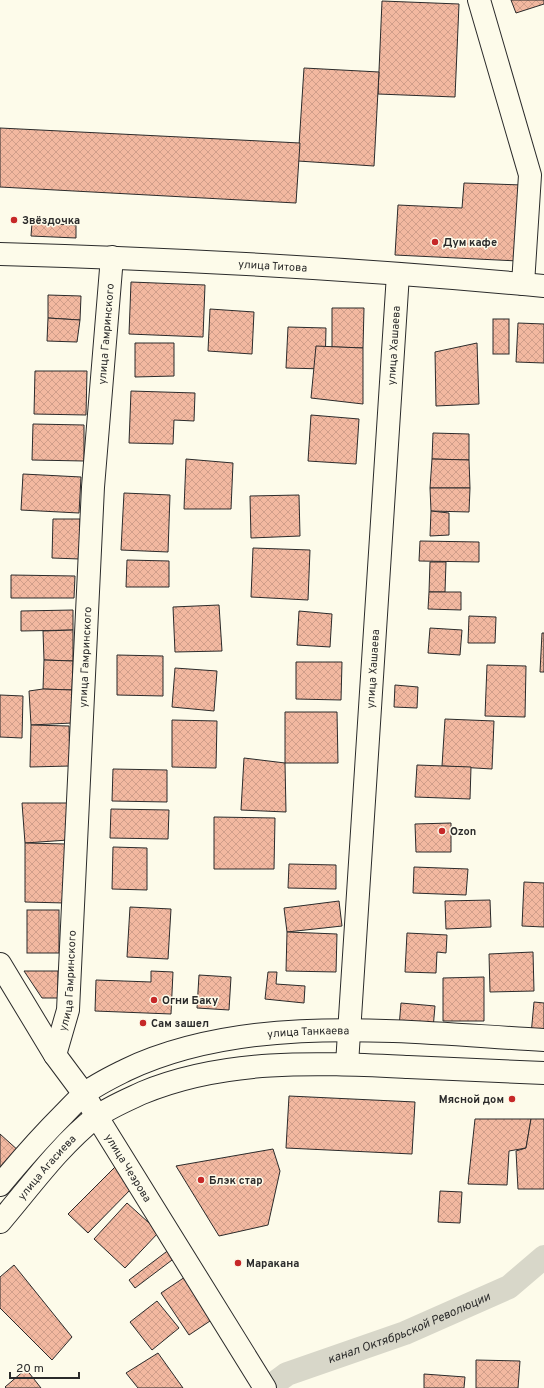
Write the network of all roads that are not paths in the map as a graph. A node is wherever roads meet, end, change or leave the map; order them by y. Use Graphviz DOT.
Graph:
graph roads {
  1 [pos="479,0"];
  2 [pos="0,254"];
  3 [pos="112,257"];
  4 [pos="398,274"];
  5 [pos="523,284"];
  6 [pos="544,286"];
  7 [pos="0,964"];
  8 [pos="349,1029"];
  9 [pos="544,1040"];
  10 [pos="55,1056"];
  11 [pos="347,1064"];
  12 [pos="544,1072"];
  13 [pos="84,1094"];
  14 [pos="97,1117"];
  15 [pos="0,1184"];
  16 [pos="0,1222"];
  17 [pos="260,1380"];
  1 -- 5 [label="street"];
  2 -- 3 [label="street, улица Титова"];
  3 -- 4 [label="street, улица Титова"];
  3 -- 10 [label="street, улица Гамринского"];
  4 -- 5 [label="street, улица Титова"];
  4 -- 8 [label="street, улица Хашаева"];
  5 -- 6 [label="street, улица Титова"];
  7 -- 10 [label="street, улица Чеэрова"];
  8 -- 9 [label="street, улица Танкаева"];
  8 -- 11 [label="street, улица Хашаева"];
  8 -- 13 [label="street, улица Танкаева"];
  10 -- 13 [label="street, улица Чеэрова"];
  11 -- 12 [label="street"];
  11 -- 14 [label="street"];
  13 -- 14 [label="street, улица Чеэрова"];
  13 -- 15 [label="street"];
  14 -- 16 [label="street, улица Агасиева"];
  14 -- 17 [label="street, улица Чеэрова"];
}
